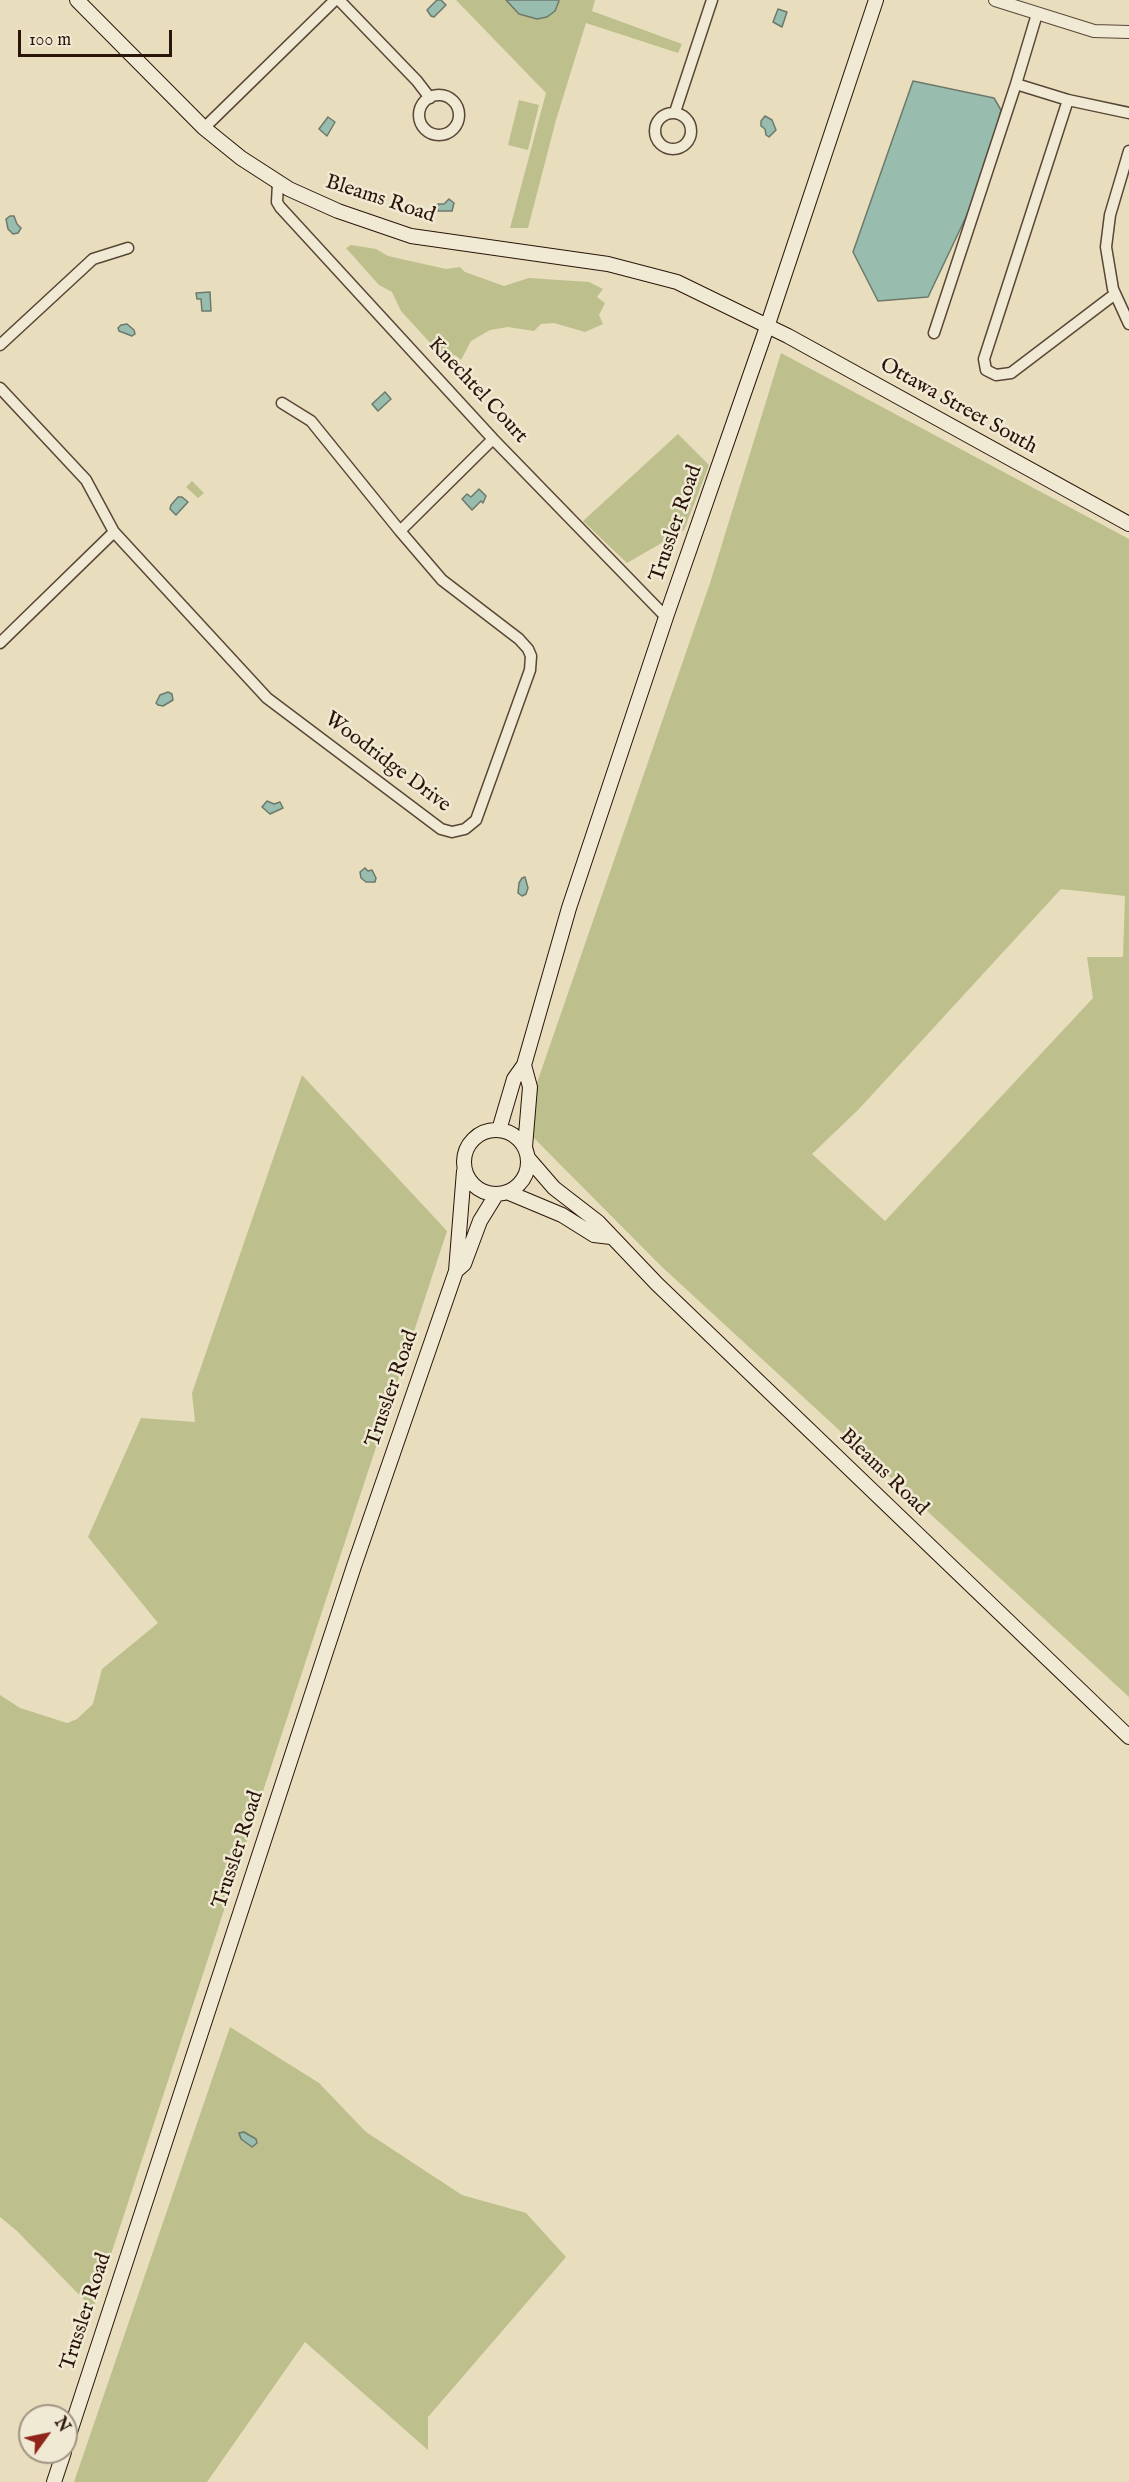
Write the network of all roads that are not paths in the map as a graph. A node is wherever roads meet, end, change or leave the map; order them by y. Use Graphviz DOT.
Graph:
graph roads {
  1 [pos="77,0"];
  2 [pos="338,0"];
  3 [pos="712,0"];
  4 [pos="876,0"];
  5 [pos="995,0"];
  6 [pos="1037,14"];
  7 [pos="1129,32"];
  8 [pos="1016,84"];
  9 [pos="430,98"];
  10 [pos="1068,100"];
  11 [pos="675,112"];
  12 [pos="1129,113"];
  13 [pos="204,128"];
  14 [pos="1129,152"];
  15 [pos="278,183"];
  16 [pos="128,248"];
  17 [pos="1115,294"];
  18 [pos="1129,324"];
  19 [pos="768,327"];
  20 [pos="934,333"];
  21 [pos="0,345"];
  22 [pos="0,388"];
  23 [pos="282,403"];
  24 [pos="493,439"];
  25 [pos="1129,524"];
  26 [pos="400,531"];
  27 [pos="114,532"];
  28 [pos="666,617"];
  29 [pos="0,643"];
  30 [pos="524,1065"];
  31 [pos="499,1130"];
  32 [pos="526,1152"];
  33 [pos="464,1171"];
  34 [pos="502,1193"];
  35 [pos="610,1237"];
  36 [pos="456,1271"];
  37 [pos="1129,1737"];
  38 [pos="78,2407"];
  39 [pos="59,2464"];
  40 [pos="54,2482"];
  1 -- 13 [label="main road, Bleams Road"];
  2 -- 9 [label="street"];
  2 -- 13 [label="street"];
  3 -- 11 [label="street"];
  4 -- 19 [label="main road, Trussler Road"];
  5 -- 6 [label="street"];
  6 -- 7 [label="street"];
  6 -- 8 [label="street"];
  8 -- 10 [label="street"];
  8 -- 20 [label="street"];
  10 -- 12 [label="street"];
  10 -- 17 [label="street"];
  13 -- 15 [label="main road, Bleams Road"];
  14 -- 17 [label="street"];
  15 -- 19 [label="main road, Bleams Road"];
  15 -- 24 [label="street, Knechtel Court"];
  16 -- 21 [label="street"];
  17 -- 18 [label="street"];
  19 -- 25 [label="main road, Ottawa Street South"];
  19 -- 28 [label="main road, Trussler Road"];
  22 -- 27 [label="street, Woodridge Drive"];
  23 -- 26 [label="street, Woodridge Drive"];
  24 -- 26 [label="street"];
  24 -- 28 [label="street, Knechtel Court"];
  26 -- 27 [label="street, Woodridge Drive"];
  27 -- 29 [label="street"];
  28 -- 30 [label="main road, Trussler Road"];
  30 -- 31 [label="main road, Trussler Road"];
  30 -- 32 [label="main road, Trussler Road"];
  31 -- 32 [label="main road"];
  31 -- 33 [label="main road"];
  32 -- 34 [label="main road"];
  32 -- 35 [label="main road, Bleams Road"];
  33 -- 34 [label="main road"];
  33 -- 36 [label="main road, Trussler Road"];
  34 -- 35 [label="main road, Bleams Road"];
  34 -- 36 [label="main road, Trussler Road"];
  35 -- 37 [label="main road, Bleams Road"];
  36 -- 38 [label="main road, Trussler Road"];
  39 -- 40 [label="main road"];
}
